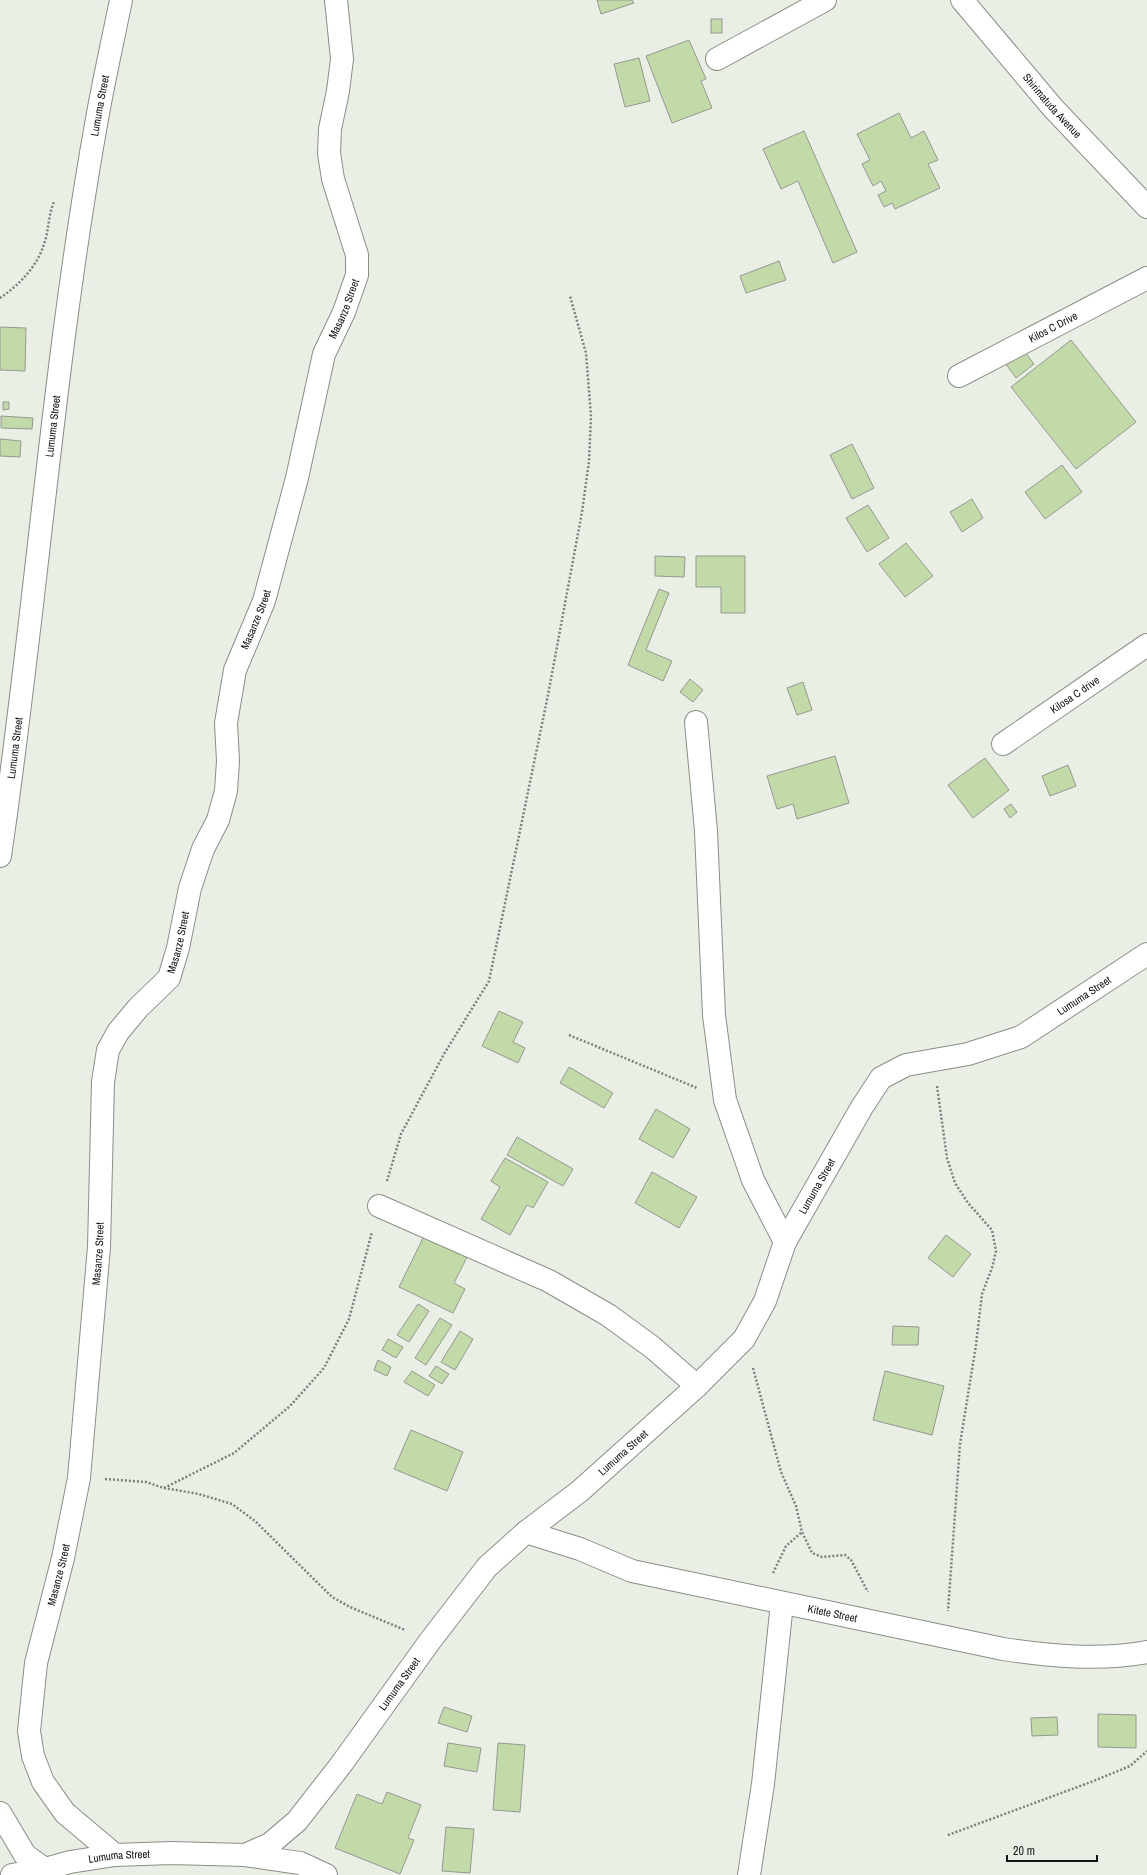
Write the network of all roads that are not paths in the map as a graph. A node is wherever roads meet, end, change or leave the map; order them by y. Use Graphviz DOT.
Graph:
graph roads {
  1 [pos="121,0"];
  2 [pos="336,0"];
  3 [pos="825,0"];
  4 [pos="962,0"];
  5 [pos="717,59"];
  6 [pos="1147,207"];
  7 [pos="1147,278"];
  8 [pos="959,376"];
  9 [pos="1147,645"];
  10 [pos="696,722"];
  11 [pos="1003,744"];
  12 [pos="0,856"];
  13 [pos="1147,954"];
  14 [pos="379,1206"];
  15 [pos="785,1242"];
  16 [pos="697,1386"];
  17 [pos="526,1532"];
  18 [pos="772,1601"];
  19 [pos="1147,1652"];
  20 [pos="0,1813"];
  21 [pos="115,1855"];
  22 [pos="245,1855"];
  23 [pos="45,1869"];
  24 [pos="12,1875"];
  25 [pos="326,1875"];
  26 [pos="749,1875"];
  1 -- 12 [label="street, Lumuma Street"];
  2 -- 21 [label="street, Masanze Street"];
  3 -- 5 [label="street"];
  4 -- 6 [label="street, Shirimatuda Avenue"];
  7 -- 8 [label="street, Kilos C Drive"];
  9 -- 11 [label="street, Kilosa C drive"];
  10 -- 15 [label="street"];
  13 -- 15 [label="street, Lumuma Street"];
  14 -- 16 [label="street"];
  15 -- 16 [label="street, Lumuma Street"];
  16 -- 17 [label="street, Lumuma Street"];
  17 -- 18 [label="street, Kitete Street"];
  17 -- 22 [label="street, Lumuma Street"];
  18 -- 19 [label="street, Kitete Street"];
  18 -- 26 [label="street"];
  20 -- 23 [label="street"];
  21 -- 22 [label="street, Lumuma Street"];
  21 -- 23 [label="street, Lumuma Street"];
  22 -- 25 [label="street"];
  23 -- 24 [label="street, Lumuma Street"];
}
